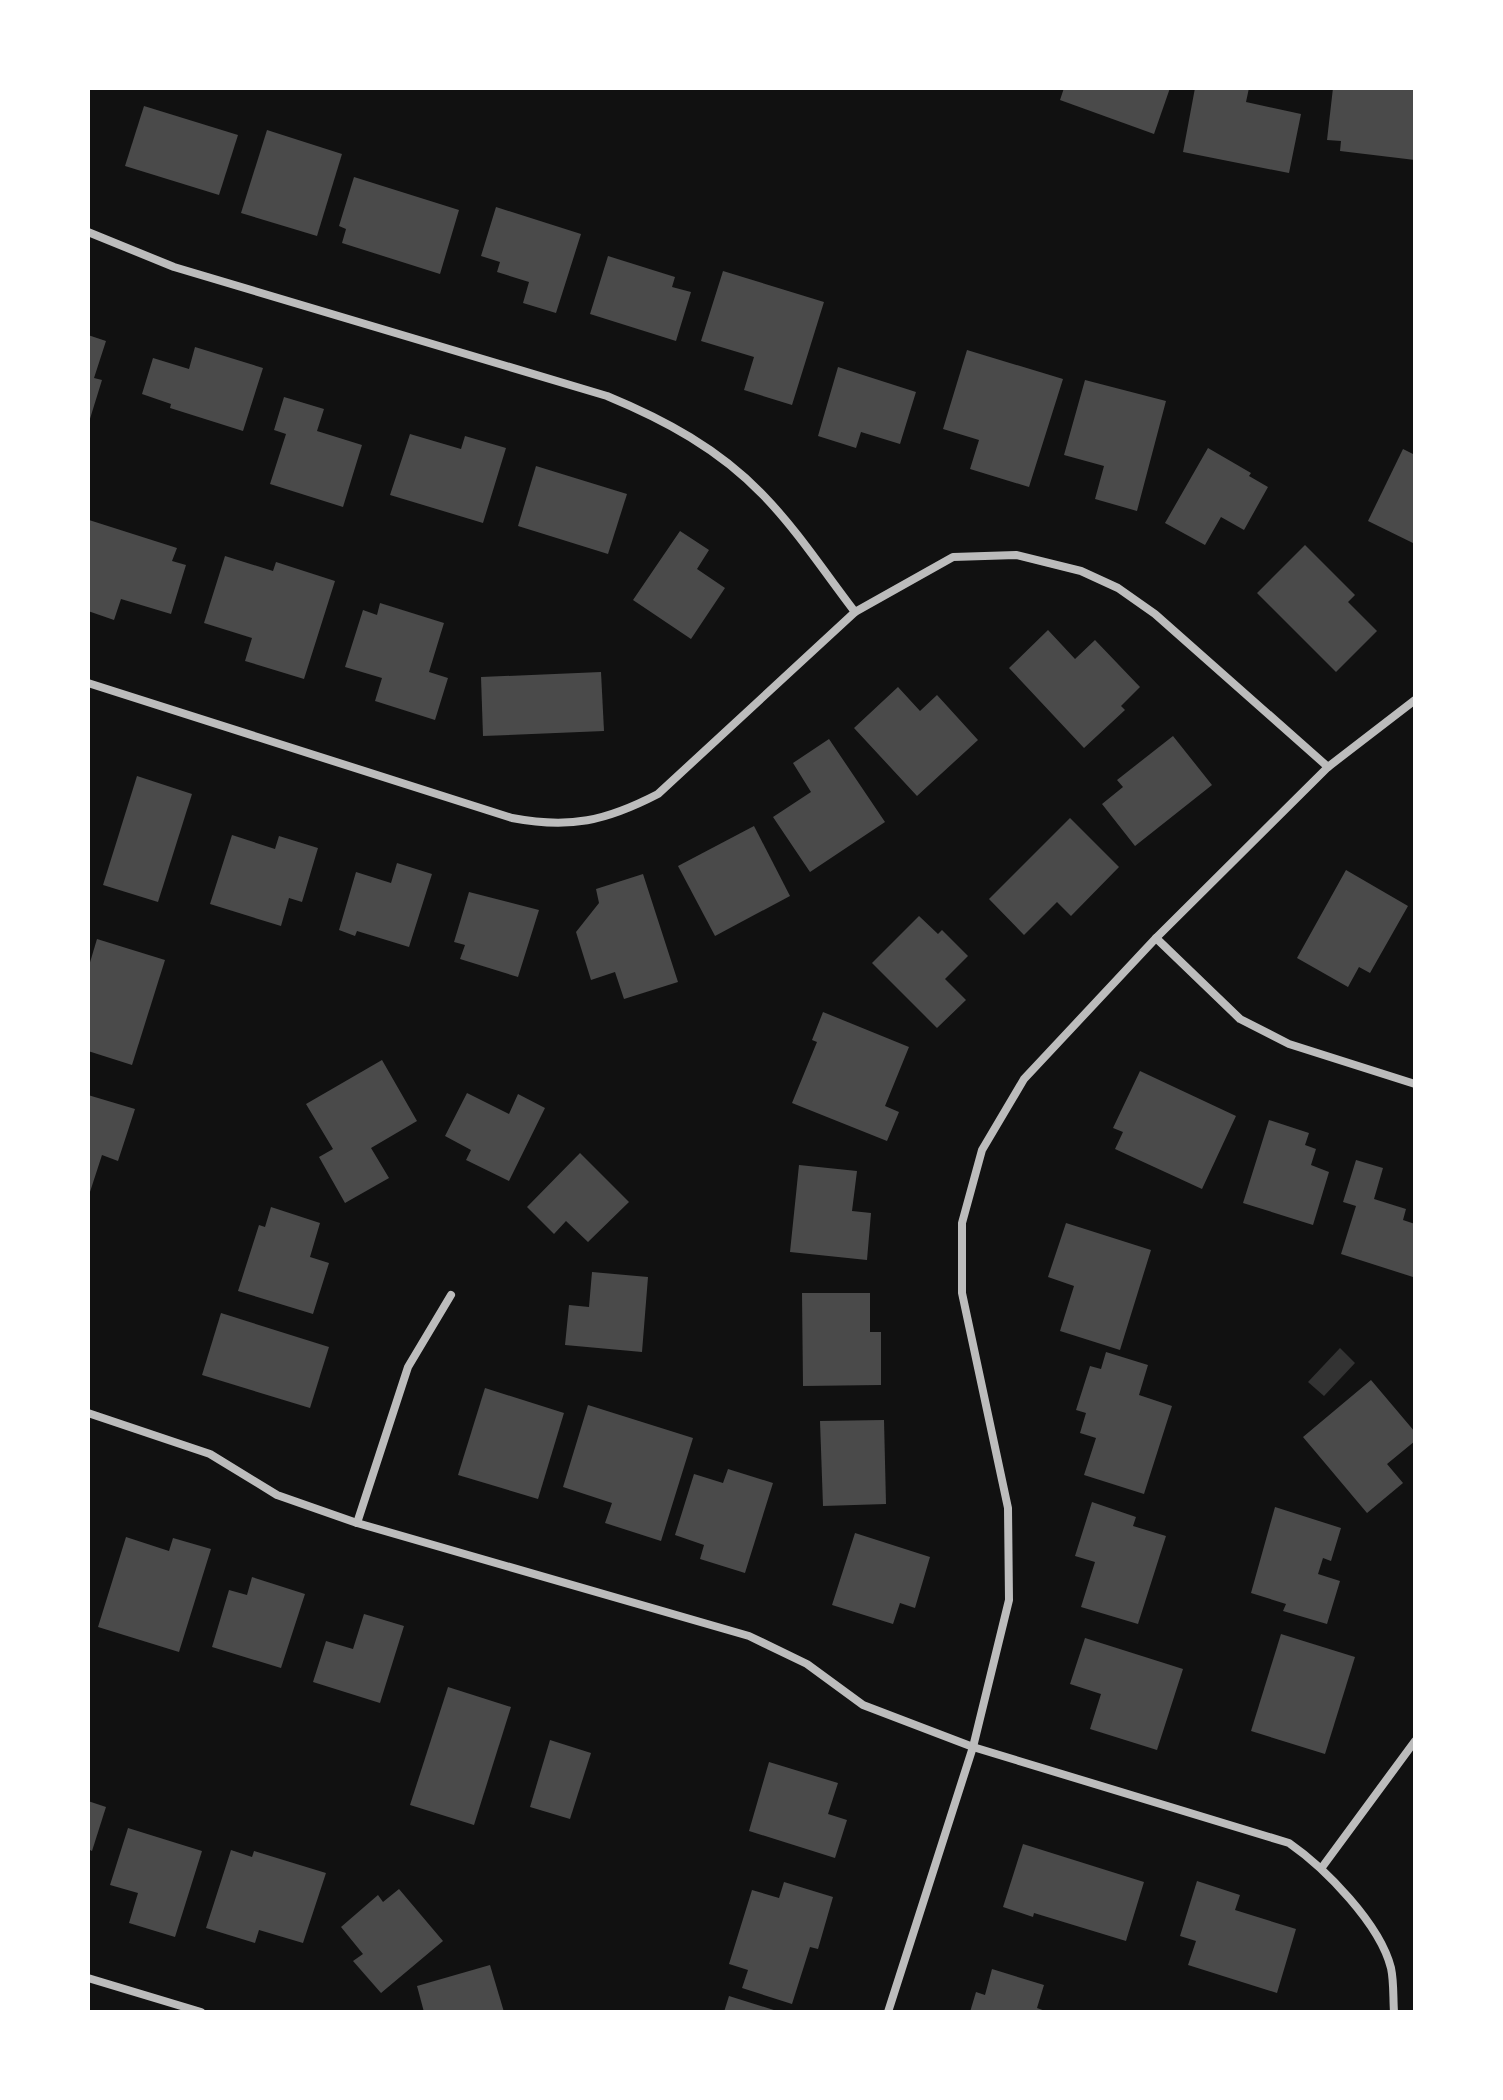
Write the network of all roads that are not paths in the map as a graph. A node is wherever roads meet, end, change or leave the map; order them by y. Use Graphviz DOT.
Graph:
graph roads {
  1 [pos="88,232"];
  2 [pos="855,612"];
  3 [pos="88,683"];
  4 [pos="1415,700"];
  5 [pos="1328,767"];
  6 [pos="1156,938"];
  7 [pos="1415,1084"];
  8 [pos="451,1295"];
  9 [pos="88,1413"];
  10 [pos="357,1523"];
  11 [pos="1415,1741"];
  12 [pos="973,1747"];
  13 [pos="1323,1866"];
  14 [pos="88,1978"];
  15 [pos="201,2012"];
  16 [pos="888,2012"];
  17 [pos="1394,2012"];
  1 -- 2 [label="street"];
  2 -- 3 [label="street"];
  2 -- 5 [label="street"];
  4 -- 5 [label="street"];
  5 -- 6 [label="street"];
  6 -- 7 [label="street"];
  6 -- 12 [label="street"];
  8 -- 10 [label="street"];
  9 -- 10 [label="street"];
  10 -- 12 [label="street"];
  11 -- 13 [label="street"];
  12 -- 13 [label="street"];
  12 -- 16 [label="street"];
  13 -- 17 [label="street"];
  14 -- 15 [label="street"];
}
